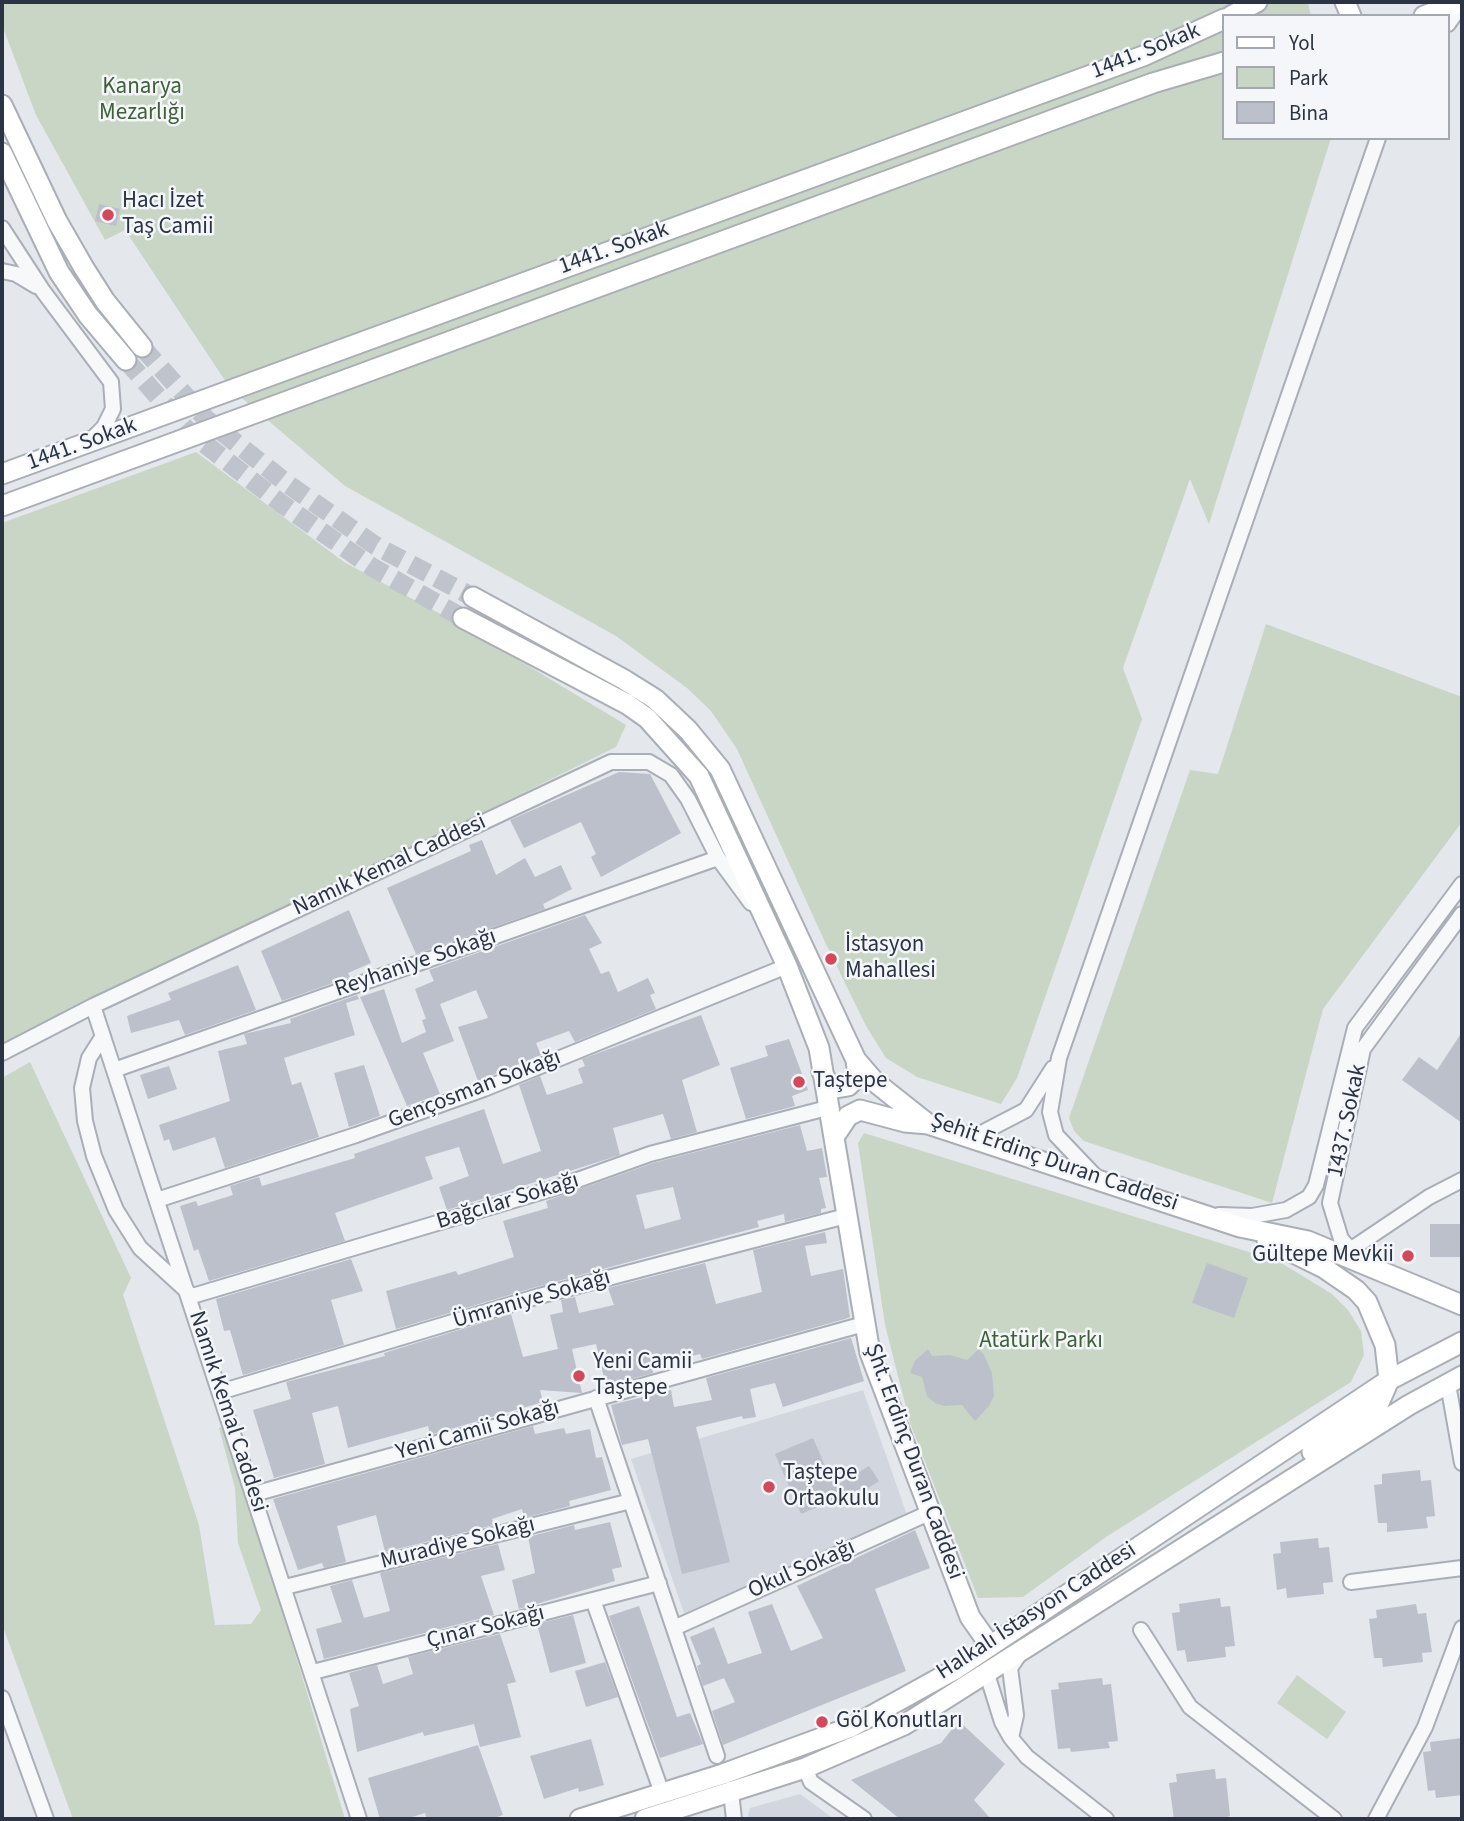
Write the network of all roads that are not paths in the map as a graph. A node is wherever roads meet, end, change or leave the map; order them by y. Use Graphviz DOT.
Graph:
graph roads {
  1 [pos="1257,2"];
  2 [pos="1461,3"];
  3 [pos="1235,14"];
  4 [pos="1430,14"];
  5 [pos="1222,20"];
  6 [pos="1450,21"];
  7 [pos="1222,63"];
  8 [pos="2,105"];
  9 [pos="1377,140"];
  10 [pos="2,153"];
  11 [pos="2,228"];
  12 [pos="2,271"];
  13 [pos="43,291"];
  14 [pos="142,347"];
  15 [pos="126,360"];
  16 [pos="89,442"];
  17 [pos="2,474"];
  18 [pos="2,506"];
  19 [pos="473,597"];
  20 [pos="463,618"];
  21 [pos="718,858"];
  22 [pos="1462,884"];
  23 [pos="1462,914"];
  24 [pos="770,929"];
  25 [pos="787,965"];
  26 [pos="93,1006"];
  27 [pos="103,1036"];
  28 [pos="2,1053"];
  29 [pos="1059,1058"];
  30 [pos="856,1060"];
  31 [pos="820,1068"];
  32 [pos="114,1070"];
  33 [pos="827,1108"];
  34 [pos="928,1124"];
  35 [pos="834,1137"];
  36 [pos="972,1138"];
  37 [pos="1462,1180"];
  38 [pos="1101,1182"];
  39 [pos="157,1200"];
  40 [pos="1203,1214"];
  41 [pos="846,1216"];
  42 [pos="1240,1227"];
  43 [pos="1350,1250"];
  44 [pos="1365,1265"];
  45 [pos="188,1294"];
  46 [pos="1462,1305"];
  47 [pos="864,1324"];
  48 [pos="1462,1342"];
  49 [pos="1389,1380"];
  50 [pos="1455,1380"];
  51 [pos="220,1392"];
  52 [pos="596,1398"];
  53 [pos="1462,1463"];
  54 [pos="254,1494"];
  55 [pos="631,1501"];
  56 [pos="931,1512"];
  57 [pos="1195,1541"];
  58 [pos="1462,1568"];
  59 [pos="1351,1582"];
  60 [pos="659,1583"];
  61 [pos="285,1587"];
  62 [pos="593,1600"];
  63 [pos="674,1628"];
  64 [pos="1462,1628"];
  65 [pos="1141,1630"];
  66 [pos="989,1644"];
  67 [pos="1025,1648"];
  68 [pos="313,1672"];
  69 [pos="987,1674"];
  70 [pos="2,1698"];
  71 [pos="1012,1738"];
  72 [pos="805,1768"];
  73 [pos="724,1774"];
  74 [pos="662,1793"];
  75 [pos="46,1819"];
  76 [pos="359,1819"];
  77 [pos="580,1819"];
  78 [pos="645,1819"];
  79 [pos="734,1819"];
  80 [pos="864,1819"];
  81 [pos="1106,1819"];
  82 [pos="1334,1819"];
  83 [pos="1376,1819"];
  1 -- 3 [label="main road"];
  2 -- 4 [label="main road"];
  2 -- 6 [label="street"];
  5 -- 16 [label="main road, 1441. Sokak"];
  7 -- 18 [label="main road, 1441. Sokak"];
  8 -- 14 [label="main road"];
  9 -- 29 [label="street"];
  10 -- 15 [label="main road"];
  11 -- 13 [label="street"];
  12 -- 13 [label="street"];
  13 -- 16 [label="street"];
  16 -- 17 [label="main road, 1441. Sokak"];
  19 -- 30 [label="main road, Şehit Erdinç Duran Caddesi"];
  20 -- 24 [label="main road"];
  21 -- 24 [label="street"];
  21 -- 26 [label="street, Namık Kemal Caddesi"];
  21 -- 32 [label="street, Reyhaniye Sokağı"];
  22 -- 40 [label="street"];
  23 -- 43 [label="street, 1437. Sokak"];
  24 -- 25 [label="main road"];
  25 -- 31 [label="main road"];
  25 -- 39 [label="street, Gençosman Sokağı"];
  26 -- 27 [label="street, Namık Kemal Caddesi"];
  26 -- 28 [label="street, Namık Kemal Caddesi"];
  27 -- 32 [label="street, Namık Kemal Caddesi"];
  27 -- 45 [label="street"];
  29 -- 36 [label="street"];
  29 -- 38 [label="street"];
  30 -- 31 [label="main road"];
  30 -- 34 [label="main road, Şehit Erdinç Duran Caddesi"];
  31 -- 33 [label="main road, Şht. Erdinç Duran Caddesi"];
  32 -- 39 [label="street, Namık Kemal Caddesi"];
  33 -- 35 [label="main road, Şht. Erdinç Duran Caddesi"];
  33 -- 45 [label="street, Bağcılar Sokağı"];
  34 -- 35 [label="main road"];
  34 -- 36 [label="main road, Şehit Erdinç Duran Caddesi"];
  35 -- 41 [label="main road, Şht. Erdinç Duran Caddesi"];
  36 -- 38 [label="main road, Şehit Erdinç Duran Caddesi"];
  37 -- 43 [label="street"];
  38 -- 40 [label="main road, Şehit Erdinç Duran Caddesi"];
  39 -- 45 [label="street, Namık Kemal Caddesi"];
  40 -- 42 [label="main road, Şehit Erdinç Duran Caddesi"];
  41 -- 47 [label="main road, Şht. Erdinç Duran Caddesi"];
  41 -- 51 [label="street, Ümraniye Sokağı"];
  42 -- 44 [label="main road, Şehit Erdinç Duran Caddesi"];
  42 -- 49 [label="main road"];
  43 -- 44 [label="street, 1437. Sokak"];
  44 -- 46 [label="main road, Şehit Erdinç Duran Caddesi"];
  45 -- 51 [label="street, Namık Kemal Caddesi"];
  47 -- 52 [label="street, Yeni Camii Sokağı"];
  47 -- 56 [label="main road, Şht. Erdinç Duran Caddesi"];
  48 -- 49 [label="main road, Halkalı İstasyon Caddesi"];
  49 -- 57 [label="main road"];
  49 -- 66 [label="main road, Halkalı İstasyon Caddesi"];
  50 -- 53 [label="street"];
  50 -- 57 [label="main road, Halkalı İstasyon Caddesi"];
  51 -- 54 [label="street, Namık Kemal Caddesi"];
  52 -- 54 [label="street, Yeni Camii Sokağı"];
  52 -- 55 [label="street"];
  54 -- 61 [label="street, Namık Kemal Caddesi"];
  55 -- 60 [label="street"];
  55 -- 61 [label="street, Muradiye Sokağı"];
  56 -- 63 [label="street, Okul Sokağı"];
  56 -- 66 [label="main road, Şht. Erdinç Duran Caddesi"];
  57 -- 67 [label="main road, Halkalı İstasyon Caddesi"];
  58 -- 59 [label="street"];
  60 -- 62 [label="street, Çınar Sokağı"];
  60 -- 63 [label="street"];
  61 -- 68 [label="street, Namık Kemal Caddesi"];
  62 -- 68 [label="street, Çınar Sokağı"];
  62 -- 74 [label="street"];
  63 -- 73 [label="street"];
  64 -- 83 [label="street"];
  65 -- 82 [label="street"];
  66 -- 67 [label="main road"];
  66 -- 73 [label="main road, Halkalı İstasyon Caddesi"];
  67 -- 69 [label="main road, Halkalı İstasyon Caddesi"];
  67 -- 71 [label="street"];
  68 -- 76 [label="street, Namık Kemal Caddesi"];
  69 -- 71 [label="street"];
  69 -- 72 [label="main road, Halkalı İstasyon Caddesi"];
  70 -- 75 [label="street"];
  71 -- 81 [label="street"];
  72 -- 73 [label="main road, Halkalı İstasyon Caddesi"];
  72 -- 80 [label="street"];
  73 -- 74 [label="main road, Halkalı İstasyon Caddesi"];
  73 -- 78 [label="main road, Halkalı İstasyon Caddesi"];
  73 -- 79 [label="street"];
  74 -- 77 [label="main road, Halkalı İstasyon Caddesi"];
}
